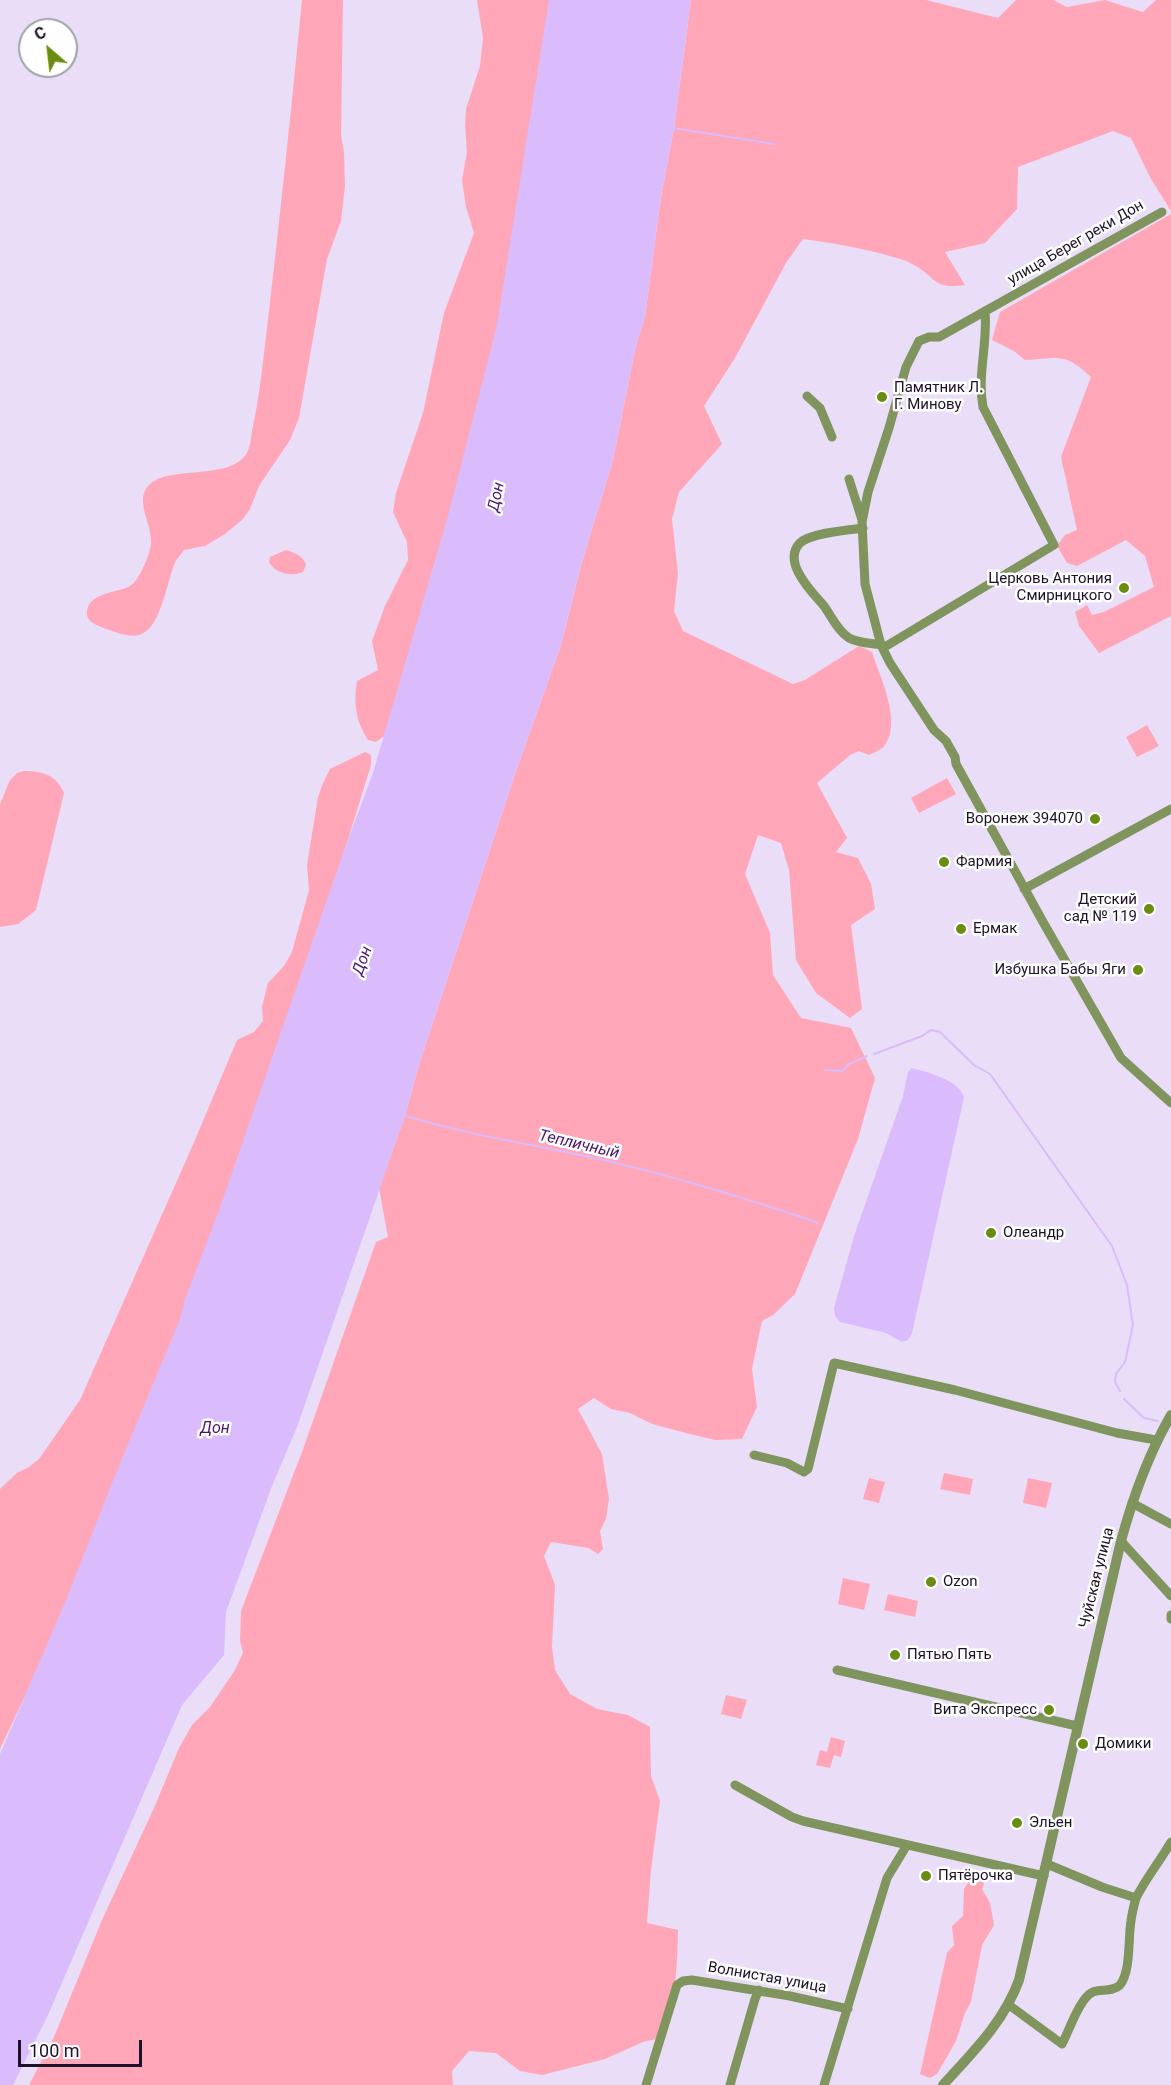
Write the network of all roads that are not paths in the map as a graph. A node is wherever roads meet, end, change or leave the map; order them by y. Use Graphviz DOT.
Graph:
graph roads {
  1 [pos="1162,212"];
  2 [pos="985,311"];
  3 [pos="807,396"];
  4 [pos="832,437"];
  5 [pos="849,479"];
  6 [pos="862,525"];
  7 [pos="882,647"];
  8 [pos="1171,809"];
  9 [pos="1024,889"];
  10 [pos="1171,1103"];
  11 [pos="1171,1415"];
  12 [pos="1156,1440"];
  13 [pos="754,1455"];
  14 [pos="1132,1503"];
  15 [pos="1171,1524"];
  16 [pos="1121,1541"];
  17 [pos="1171,1596"];
  18 [pos="837,1670"];
  19 [pos="1077,1726"];
  20 [pos="735,1785"];
  21 [pos="1171,1842"];
  22 [pos="907,1845"];
  23 [pos="1047,1864"];
  24 [pos="1044,1876"];
  25 [pos="1136,1898"];
  26 [pos="759,1990"];
  27 [pos="1009,2005"];
  28 [pos="848,2009"];
  29 [pos="646,2085"];
  30 [pos="730,2085"];
  31 [pos="824,2085"];
  32 [pos="942,2085"];
  1 -- 2 [label="street, улица Берег реки Дон"];
  2 -- 6 [label="street, улица Берег реки Дон"];
  2 -- 7 [label="street"];
  3 -- 4 [label="street"];
  5 -- 6 [label="street"];
  6 -- 7 [label="street"];
  6 -- 7 [label="street"];
  7 -- 9 [label="street"];
  8 -- 9 [label="street"];
  9 -- 10 [label="street"];
  11 -- 12 [label="street, Чуйская улица"];
  12 -- 13 [label="street"];
  12 -- 14 [label="street, Чуйская улица"];
  14 -- 15 [label="street"];
  14 -- 16 [label="street, Чуйская улица"];
  16 -- 17 [label="street"];
  16 -- 19 [label="street, Чуйская улица"];
  18 -- 19 [label="street"];
  19 -- 23 [label="street, Чуйская улица"];
  20 -- 22 [label="street"];
  21 -- 25 [label="street"];
  22 -- 24 [label="street"];
  22 -- 28 [label="street"];
  23 -- 24 [label="street, Чуйская улица"];
  23 -- 25 [label="street"];
  24 -- 27 [label="street, Чуйская улица"];
  25 -- 27 [label="street"];
  26 -- 28 [label="street, Волнистая улица"];
  26 -- 29 [label="street, Волнистая улица"];
  26 -- 30 [label="street"];
  27 -- 32 [label="street, Чуйская улица"];
  28 -- 31 [label="street"];
}
